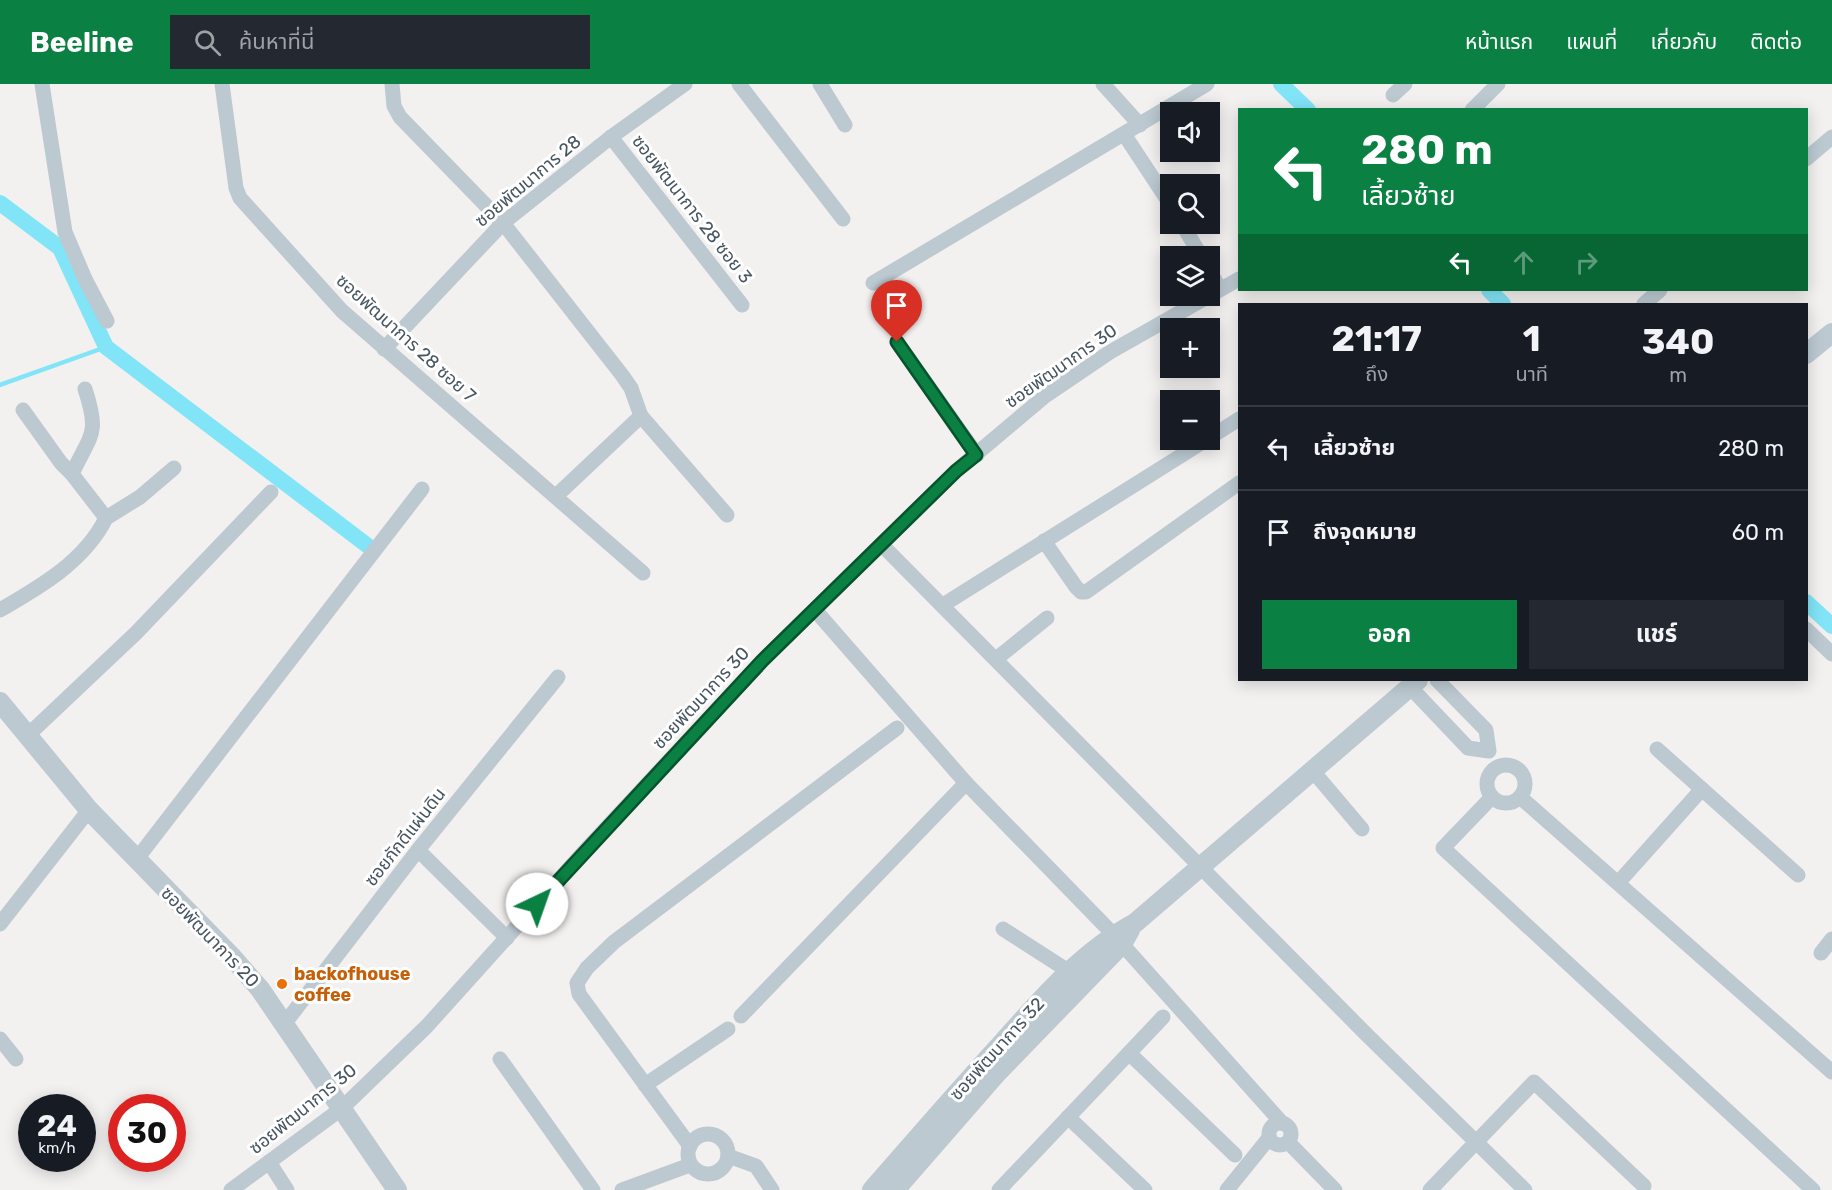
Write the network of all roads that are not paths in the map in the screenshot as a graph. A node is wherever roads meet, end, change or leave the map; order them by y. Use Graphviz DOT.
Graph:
graph roads {
  1 [pos="42,84"];
  2 [pos="222,84"];
  3 [pos="392,84"];
  4 [pos="685,84"];
  5 [pos="739,84"];
  6 [pos="820,84"];
  7 [pos="1103,84"];
  8 [pos="1207,84"];
  9 [pos="1405,84"];
  10 [pos="1498,84"];
  11 [pos="1393,95"];
  12 [pos="1474,108"];
  13 [pos="845,125"];
  14 [pos="1140,125"];
  15 [pos="1124,134"];
  16 [pos="611,137"];
  17 [pos="1832,137"];
  18 [pos="1808,157"];
  19 [pos="1160,189"];
  20 [pos="843,219"];
  21 [pos="503,224"];
  22 [pos="1238,280"];
  23 [pos="873,283"];
  24 [pos="1220,290"];
  25 [pos="1659,291"];
  26 [pos="1645,303"];
  27 [pos="742,305"];
  28 [pos="1192,306"];
  29 [pos="107,321"];
  30 [pos="1832,333"];
  31 [pos="897,342"];
  32 [pos="384,349"];
  33 [pos="1808,352"];
  34 [pos="85,388"];
  35 [pos="23,410"];
  36 [pos="641,416"];
  37 [pos="1238,420"];
  38 [pos="1220,431"];
  39 [pos="1190,450"];
  40 [pos="976,455"];
  41 [pos="174,468"];
  42 [pos="72,474"];
  43 [pos="1238,484"];
  44 [pos="422,489"];
  45 [pos="271,492"];
  46 [pos="556,496"];
  47 [pos="727,515"];
  48 [pos="106,518"];
  49 [pos="1044,541"];
  50 [pos="881,544"];
  51 [pos="643,573"];
  52 [pos="943,605"];
  53 [pos="0,610"];
  54 [pos="815,610"];
  55 [pos="1047,618"];
  56 [pos="1808,631"];
  57 [pos="1832,654"];
  58 [pos="996,659"];
  59 [pos="558,677"];
  60 [pos="1438,681"];
  61 [pos="1414,683"];
  62 [pos="0,702"];
  63 [pos="897,728"];
  64 [pos="27,736"];
  65 [pos="1657,749"];
  66 [pos="1489,751"];
  67 [pos="1499,767"];
  68 [pos="1312,770"];
  69 [pos="966,783"];
  70 [pos="1702,789"];
  71 [pos="1492,797"];
  72 [pos="1520,797"];
  73 [pos="89,810"];
  74 [pos="1362,829"];
  75 [pos="418,850"];
  76 [pos="136,860"];
  77 [pos="1201,866"];
  78 [pos="1798,874"];
  79 [pos="1618,883"];
  80 [pos="0,924"];
  81 [pos="1003,929"];
  82 [pos="507,938"];
  83 [pos="1118,939"];
  84 [pos="1832,939"];
  85 [pos="1821,953"];
  86 [pos="1070,972"];
  87 [pos="741,1016"];
  88 [pos="1163,1017"];
  89 [pos="285,1023"];
  90 [pos="728,1029"];
  91 [pos="0,1039"];
  92 [pos="1129,1053"];
  93 [pos="16,1059"];
  94 [pos="500,1059"];
  95 [pos="991,1068"];
  96 [pos="1832,1072"];
  97 [pos="645,1085"];
  98 [pos="341,1109"];
  99 [pos="1068,1117"];
  100 [pos="1282,1123"];
  101 [pos="1269,1138"];
  102 [pos="1288,1142"];
  103 [pos="1475,1143"];
  104 [pos="690,1146"];
  105 [pos="1235,1155"];
  106 [pos="728,1156"];
  107 [pos="269,1162"];
  108 [pos="690,1165"];
  109 [pos="707,1183"];
  110 [pos="1644,1186"];
  111 [pos="1004,1188"];
  112 [pos="231,1190"];
  113 [pos="287,1190"];
  114 [pos="397,1190"];
  115 [pos="593,1190"];
  116 [pos="622,1190"];
  117 [pos="772,1190"];
  118 [pos="872,1190"];
  119 [pos="895,1190"];
  120 [pos="1145,1190"];
  121 [pos="1227,1190"];
  122 [pos="1335,1190"];
  123 [pos="1430,1190"];
  124 [pos="1525,1190"];
  125 [pos="1813,1190"];
  1 -- 29 [label="street"];
  2 -- 32 [label="street, ซอยพัฒนาการ 28 ซอย 7"];
  3 -- 21 [label="street"];
  4 -- 16 [label="street, ซอยพัฒนาการ 28"];
  5 -- 20 [label="street"];
  6 -- 13 [label="street"];
  7 -- 14 [label="street"];
  8 -- 14 [label="street"];
  9 -- 11 [label="street"];
  10 -- 12 [label="street"];
  14 -- 15 [label="street"];
  15 -- 19 [label="street"];
  15 -- 23 [label="street"];
  16 -- 21 [label="street, ซอยพัฒนาการ 28"];
  16 -- 27 [label="street, ซอยพัฒนาการ 28 ซอย 3"];
  17 -- 18 [label="street"];
  21 -- 32 [label="street, ซอยพัฒนาการ 28"];
  21 -- 36 [label="street"];
  22 -- 24 [label="street, ซอยพัฒนาการ 30"];
  25 -- 26 [label="street"];
  28 -- 40 [label="street, ซอยพัฒนาการ 30"];
  30 -- 33 [label="street"];
  31 -- 40 [label="street"];
  32 -- 46 [label="street, ซอยพัฒนาการ 28 ซอย 7"];
  34 -- 42 [label="street"];
  35 -- 42 [label="street"];
  36 -- 46 [label="street"];
  36 -- 47 [label="street"];
  37 -- 38 [label="street"];
  39 -- 49 [label="street"];
  40 -- 50 [label="street, ซอยพัฒนาการ 30"];
  41 -- 48 [label="street"];
  42 -- 48 [label="street"];
  43 -- 49 [label="street"];
  44 -- 76 [label="street"];
  45 -- 64 [label="street"];
  46 -- 51 [label="street, ซอยพัฒนาการ 28 ซอย 7"];
  48 -- 53 [label="street"];
  49 -- 52 [label="street"];
  50 -- 52 [label="street"];
  50 -- 54 [label="street, ซอยพัฒนาการ 30"];
  52 -- 58 [label="street"];
  54 -- 69 [label="street"];
  54 -- 82 [label="street, ซอยพัฒนาการ 30"];
  55 -- 58 [label="street"];
  56 -- 57 [label="street"];
  58 -- 77 [label="street"];
  59 -- 75 [label="street, ซอยภักดีแผ่นดิน"];
  60 -- 66 [label="street"];
  61 -- 66 [label="street"];
  61 -- 68 [label="street, ซอยพัฒนาการ 32"];
  62 -- 64 [label="street, ซอยพัฒนาการ 20"];
  63 -- 97 [label="street"];
  64 -- 73 [label="street, ซอยพัฒนาการ 20"];
  65 -- 70 [label="street"];
  66 -- 67 [label="street"];
  67 -- 71 [label="street"];
  67 -- 72 [label="street"];
  68 -- 74 [label="street"];
  68 -- 77 [label="street, ซอยพัฒนาการ 32"];
  69 -- 83 [label="street"];
  69 -- 87 [label="street"];
  70 -- 78 [label="street"];
  70 -- 79 [label="street"];
  71 -- 72 [label="street"];
  71 -- 125 [label="street"];
  72 -- 79 [label="street"];
  73 -- 76 [label="street, ซอยพัฒนาการ 20"];
  73 -- 80 [label="street"];
  75 -- 82 [label="street"];
  75 -- 89 [label="street, ซอยภักดีแผ่นดิน"];
  76 -- 89 [label="street, ซอยพัฒนาการ 20"];
  77 -- 83 [label="street, ซอยพัฒนาการ 32"];
  77 -- 103 [label="street"];
  79 -- 96 [label="street"];
  81 -- 86 [label="street"];
  82 -- 98 [label="street, ซอยพัฒนาการ 30"];
  83 -- 86 [label="street, ซอยพัฒนาการ 32"];
  83 -- 95 [label="street, ซอยพัฒนาการ 32"];
  83 -- 100 [label="street"];
  84 -- 85 [label="street"];
  86 -- 95 [label="street, ซอยพัฒนาการ 32"];
  88 -- 92 [label="street"];
  89 -- 98 [label="street, ซอยพัฒนาการ 20"];
  90 -- 97 [label="street"];
  91 -- 93 [label="street"];
  92 -- 99 [label="street"];
  92 -- 105 [label="street"];
  94 -- 115 [label="street"];
  95 -- 118 [label="street, ซอยพัฒนาการ 32"];
  95 -- 119 [label="street, ซอยพัฒนาการ 32"];
  97 -- 104 [label="street"];
  98 -- 107 [label="street, ซอยพัฒนาการ 30"];
  98 -- 114 [label="street, ซอยพัฒนาการ 20"];
  99 -- 111 [label="street"];
  99 -- 120 [label="street"];
  100 -- 101 [label="street"];
  100 -- 102 [label="street"];
  101 -- 102 [label="street"];
  101 -- 121 [label="street"];
  102 -- 122 [label="street"];
  103 -- 110 [label="street"];
  103 -- 123 [label="street"];
  103 -- 124 [label="street"];
  104 -- 106 [label="street"];
  104 -- 108 [label="street"];
  106 -- 109 [label="street"];
  106 -- 117 [label="street"];
  107 -- 112 [label="street, ซอยพัฒนาการ 30"];
  107 -- 113 [label="street"];
  108 -- 109 [label="street"];
  108 -- 116 [label="street"];
}
